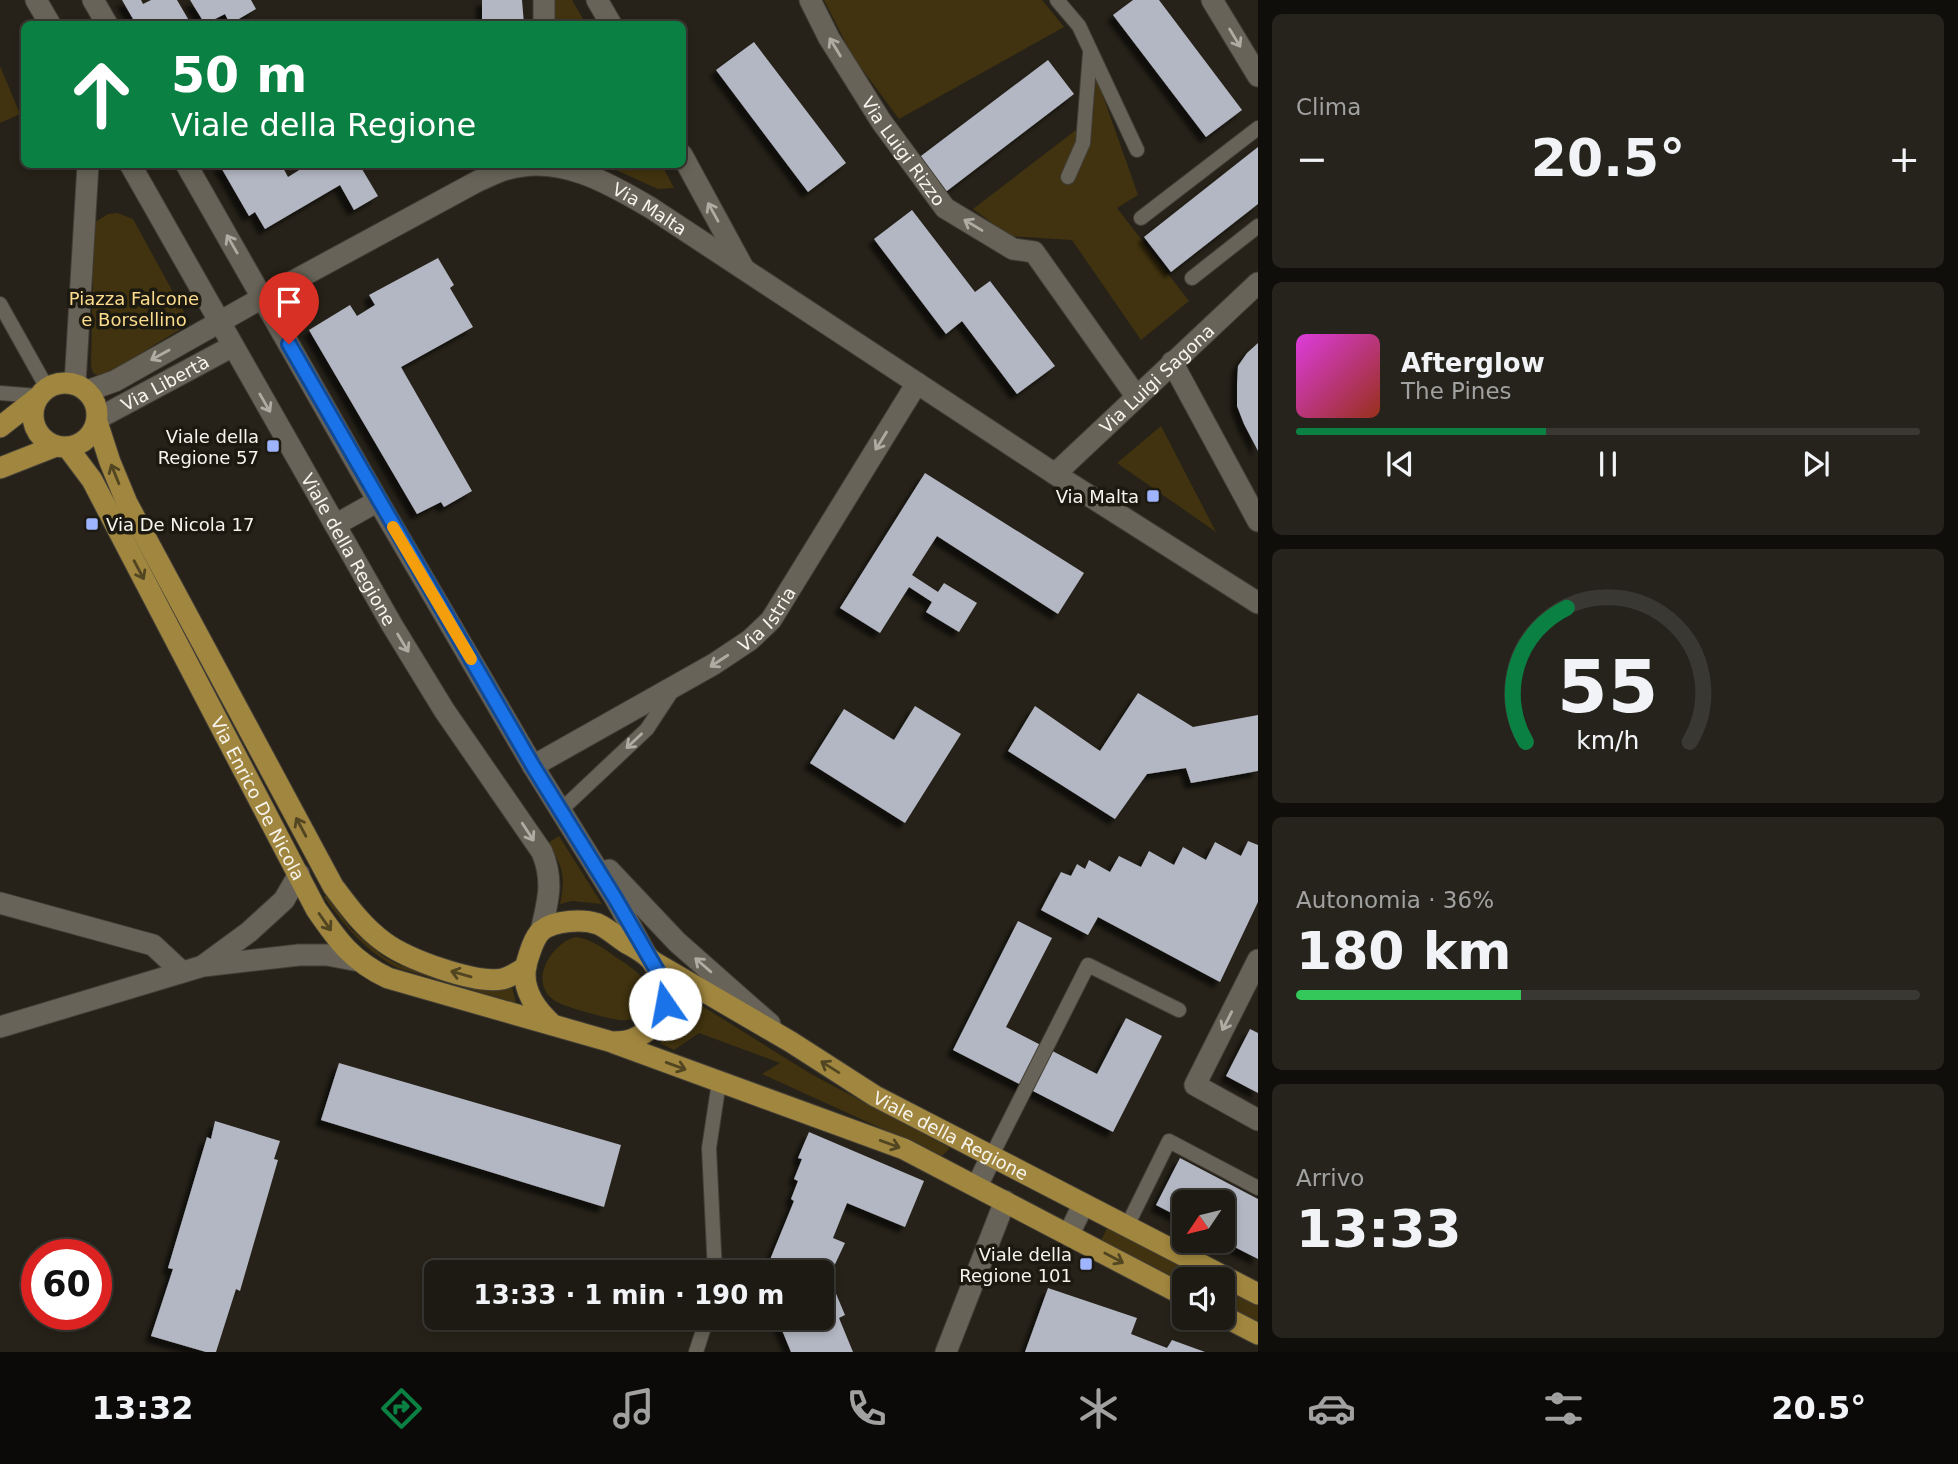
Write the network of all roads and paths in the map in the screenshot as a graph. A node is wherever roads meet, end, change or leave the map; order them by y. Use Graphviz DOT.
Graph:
graph roads {
  1 [pos="93,0"];
  2 [pos="544,0"];
  3 [pos="597,0"];
  4 [pos="810,0"];
  5 [pos="1058,0"];
  6 [pos="1212,0"];
  7 [pos="105,21"];
  8 [pos="544,21"];
  9 [pos="609,21"];
  10 [pos="1091,50"];
  11 [pos="1258,76"];
  12 [pos="1258,128"];
  13 [pos="1138,150"];
  14 [pos="686,163"];
  15 [pos="88,168"];
  16 [pos="132,168"];
  17 [pos="188,168"];
  18 [pos="506,168"];
  19 [pos="554,168"];
  20 [pos="1068,177"];
  21 [pos="1141,218"];
  22 [pos="1258,226"];
  23 [pos="744,269"];
  24 [pos="1192,278"];
  25 [pos="1258,283"];
  26 [pos="262,298"];
  27 [pos="0,304"];
  28 [pos="219,322"];
  29 [pos="233,346"];
  30 [pos="1172,362"];
  31 [pos="917,383"];
  32 [pos="81,388"];
  33 [pos="0,393"];
  34 [pos="41,394"];
  35 [pos="1136,396"];
  36 [pos="97,421"];
  37 [pos="0,427"];
  38 [pos="62,447"];
  39 [pos="0,468"];
  40 [pos="1055,474"];
  41 [pos="378,501"];
  42 [pos="1258,521"];
  43 [pos="335,525"];
  44 [pos="1258,603"];
  45 [pos="675,687"];
  46 [pos="533,766"];
  47 [pos="561,810"];
  48 [pos="573,833"];
  49 [pos="299,874"];
  50 [pos="0,903"];
  51 [pos="541,931"];
  52 [pos="650,959"];
  53 [pos="359,961"];
  54 [pos="1258,961"];
  55 [pos="203,967"];
  56 [pos="526,967"];
  57 [pos="182,972"];
  58 [pos="1179,1010"];
  59 [pos="553,1025"];
  60 [pos="0,1027"];
  61 [pos="612,1042"];
  62 [pos="791,1042"];
  63 [pos="719,1082"];
  64 [pos="1258,1120"];
  65 [pos="991,1157"];
  66 [pos="977,1186"];
  67 [pos="1258,1188"];
  68 [pos="1005,1201"];
  69 [pos="1083,1205"];
  70 [pos="1126,1228"];
  71 [pos="1069,1234"];
  72 [pos="714,1260"];
  73 [pos="1172,1289"];
  74 [pos="1258,1294"];
  75 [pos="1235,1322"];
  76 [pos="703,1330"];
  77 [pos="1258,1334"];
  78 [pos="696,1352"];
  79 [pos="946,1352"];
  1 -- 7 [label="street"];
  2 -- 8 [label="street"];
  3 -- 9 [label="street"];
  35 -- 4 [label="street, Via Luigi Rizzo, one-way"];
  5 -- 10 [label="lane"];
  6 -- 11 [label="street, one-way"];
  10 -- 13 [label="lane"];
  10 -- 20 [label="lane"];
  12 -- 21 [label="lane"];
  23 -- 14 [label="street, one-way"];
  15 -- 32 [label="street"];
  16 -- 28 [label="street, Viale della Regione"];
  26 -- 17 [label="street, one-way"];
  18 -- 26 [label="street, Via Malta"];
  19 -- 23 [label="street, Via Malta"];
  22 -- 24 [label="lane"];
  23 -- 31 [label="street, Via Malta"];
  25 -- 30 [label="street, Via Luigi Sagona"];
  26 -- 28 [label="street, Via Libertà"];
  26 -- 41 [label="street"];
  27 -- 34 [label="lane"];
  28 -- 29 [label="street, Viale della Regione"];
  28 -- 32 [label="street, Via Libertà, one-way"];
  29 -- 36 [label="street, Via Libertà"];
  29 -- 43 [label="street, Viale della Regione, one-way"];
  30 -- 35 [label="street, Via Luigi Sagona"];
  30 -- 42 [label="street"];
  31 -- 40 [label="street, Via Malta"];
  31 -- 45 [label="street, Via Istria, one-way"];
  32 -- 34 [label="main road"];
  32 -- 36 [label="main road"];
  33 -- 34 [label="lane"];
  34 -- 37 [label="main road"];
  34 -- 38 [label="main road"];
  35 -- 40 [label="street, Via Luigi Sagona"];
  36 -- 38 [label="main road"];
  56 -- 36 [label="main road, Via Enrico De Nicola, one-way"];
  38 -- 39 [label="main road"];
  38 -- 49 [label="main road, Via Enrico De Nicola, one-way"];
  40 -- 44 [label="street, Via Malta"];
  41 -- 43 [label="street"];
  41 -- 46 [label="street"];
  43 -- 51 [label="street, Viale della Regione, one-way"];
  45 -- 46 [label="street, Via Istria"];
  45 -- 47 [label="lane, one-way"];
  46 -- 47 [label="street"];
  47 -- 48 [label="street"];
  48 -- 52 [label="street"];
  62 -- 48 [label="street, one-way"];
  49 -- 53 [label="main road, Via Enrico De Nicola, one-way"];
  49 -- 55 [label="street"];
  50 -- 57 [label="street"];
  51 -- 52 [label="main road"];
  51 -- 56 [label="main road"];
  52 -- 61 [label="main road"];
  52 -- 62 [label="main road, Viale della Regione"];
  53 -- 55 [label="street"];
  53 -- 59 [label="main road, Via Enrico De Nicola"];
  54 -- 64 [label="street, one-way"];
  55 -- 57 [label="street"];
  56 -- 59 [label="main road"];
  57 -- 60 [label="street"];
  58 -- 65 [label="lane"];
  59 -- 61 [label="main road"];
  61 -- 63 [label="main road, Viale della Regione, one-way"];
  65 -- 62 [label="main road, Viale della Regione, one-way"];
  63 -- 66 [label="main road, Viale della Regione, one-way"];
  63 -- 72 [label="lane"];
  65 -- 66 [label="street"];
  65 -- 69 [label="main road, Viale della Regione"];
  66 -- 68 [label="main road, Viale della Regione"];
  67 -- 70 [label="lane"];
  68 -- 71 [label="main road, Viale della Regione"];
  68 -- 79 [label="street"];
  69 -- 70 [label="main road, Viale della Regione"];
  69 -- 71 [label="street"];
  70 -- 74 [label="main road, Viale della Regione"];
  71 -- 73 [label="main road, Viale della Regione, one-way"];
  75 -- 77 [label="main road"];
  76 -- 78 [label="lane"];
}
